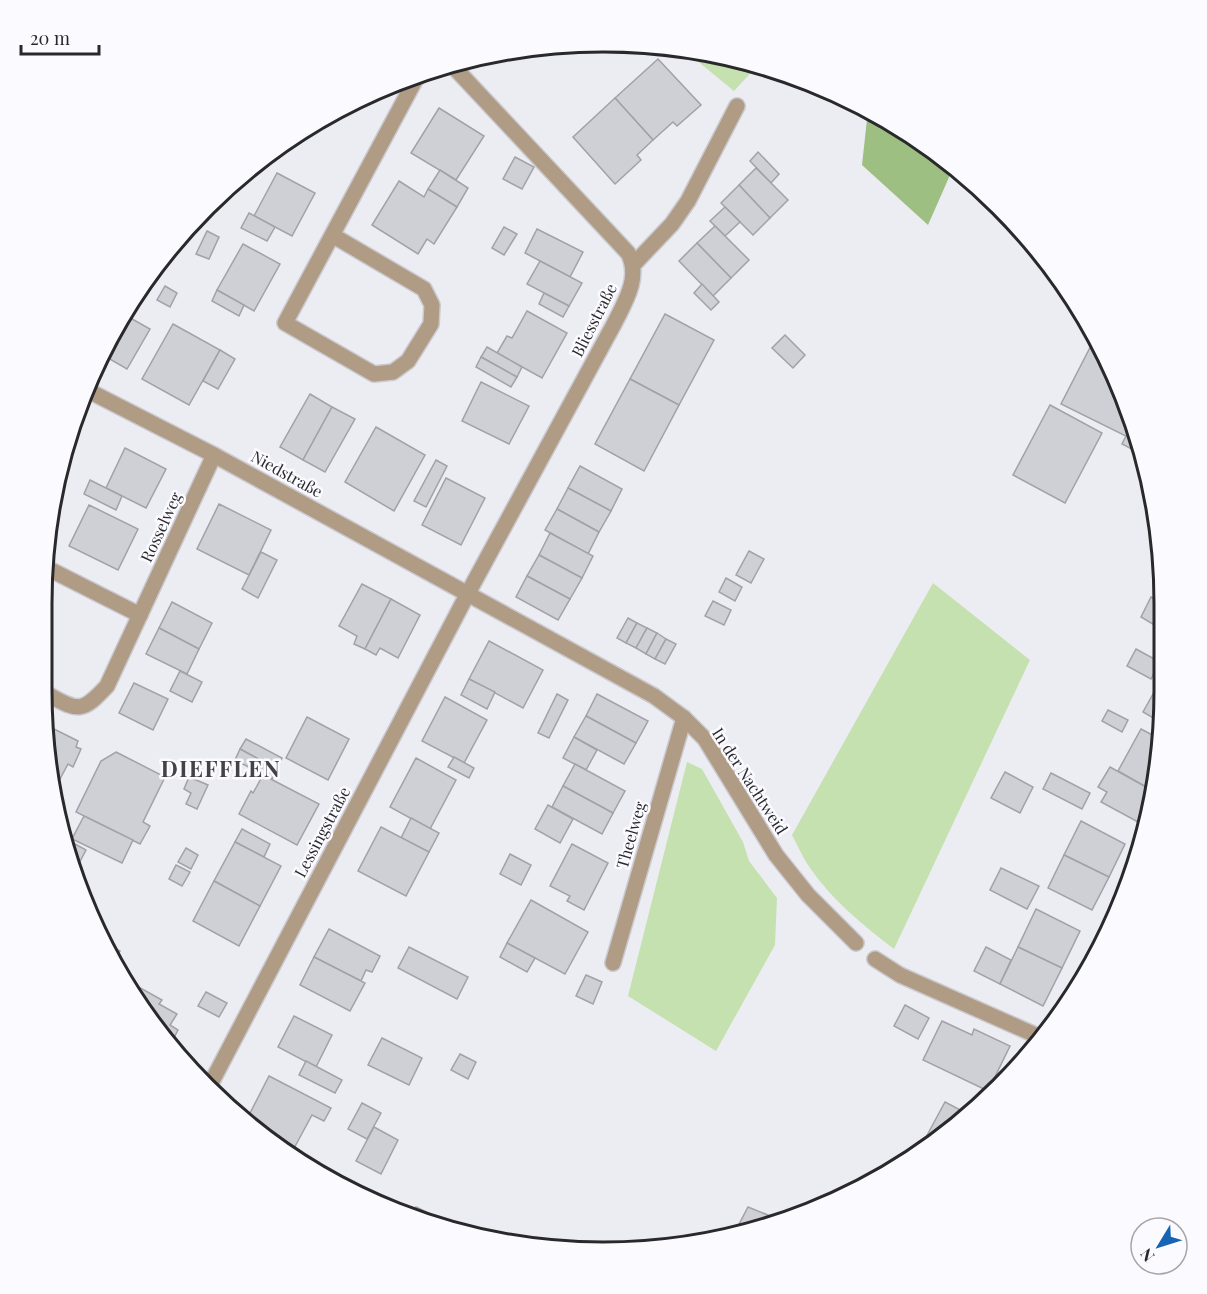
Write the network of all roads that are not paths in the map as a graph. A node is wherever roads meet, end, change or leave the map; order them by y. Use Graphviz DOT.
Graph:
graph roads {
  1 [pos="458,72"];
  2 [pos="412,87"];
  3 [pos="736,106"];
  4 [pos="332,235"];
  5 [pos="634,264"];
  6 [pos="94,393"];
  7 [pos="214,455"];
  8 [pos="54,571"];
  9 [pos="467,595"];
  10 [pos="140,615"];
  11 [pos="52,697"];
  12 [pos="684,718"];
  13 [pos="856,942"];
  14 [pos="875,959"];
  15 [pos="613,963"];
  16 [pos="1034,1034"];
  17 [pos="213,1079"];
  1 -- 5 [label="street"];
  2 -- 4 [label="street"];
  3 -- 5 [label="street"];
  4 -- 4 [label="street"];
  5 -- 9 [label="street, Bliesstraße"];
  6 -- 7 [label="street, Niedstraße"];
  7 -- 9 [label="street, Niedstraße"];
  7 -- 10 [label="street, Rosselweg"];
  8 -- 10 [label="street"];
  9 -- 12 [label="street, In der Nachtweid"];
  9 -- 17 [label="street, Lessingstraße"];
  10 -- 11 [label="street, Rosselweg"];
  12 -- 13 [label="street, In der Nachtweid"];
  12 -- 15 [label="street, Theelweg"];
  14 -- 16 [label="street"];
}
